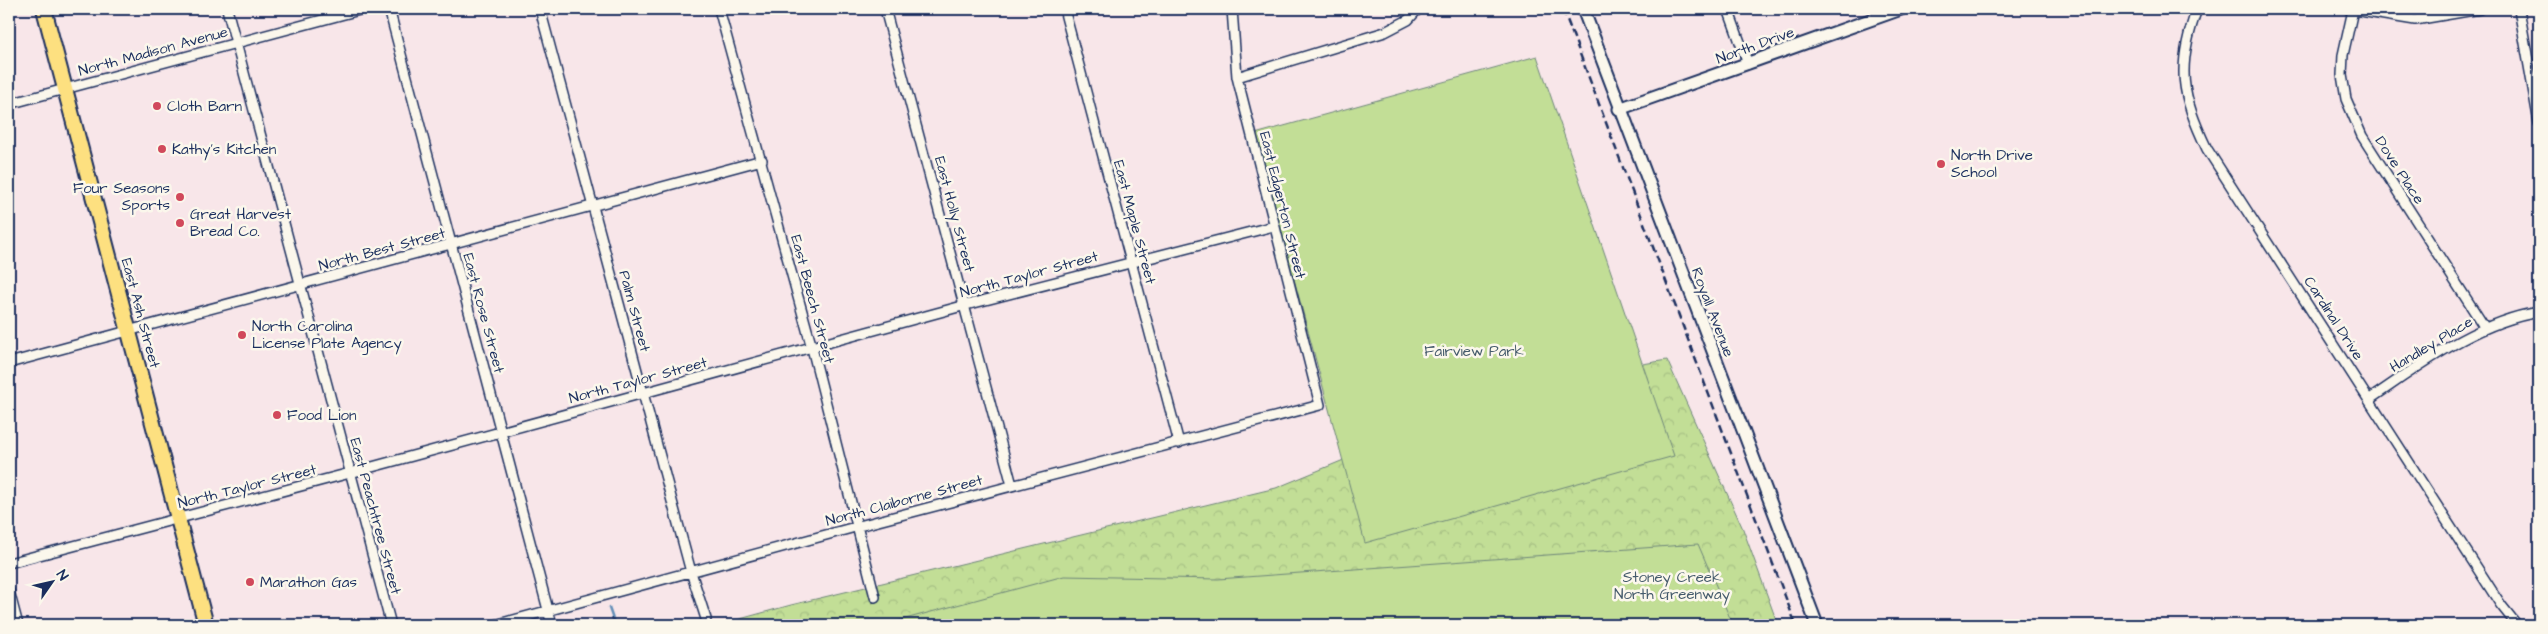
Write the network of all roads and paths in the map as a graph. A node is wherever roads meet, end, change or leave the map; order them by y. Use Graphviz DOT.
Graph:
graph roads {
  1 [pos="44,9"];
  2 [pos="227,9"];
  3 [pos="363,9"];
  4 [pos="389,9"];
  5 [pos="540,9"];
  6 [pos="719,9"];
  7 [pos="885,9"];
  8 [pos="1064,9"];
  9 [pos="1232,9"];
  10 [pos="1418,9"];
  11 [pos="1583,9"];
  12 [pos="1728,9"];
  13 [pos="1901,9"];
  14 [pos="2197,9"];
  15 [pos="2480,9"];
  16 [pos="2519,9"];
  17 [pos="2351,10"];
  18 [pos="1883,12"];
  19 [pos="235,42"];
  20 [pos="1748,64"];
  21 [pos="1237,77"];
  22 [pos="64,90"];
  23 [pos="9,104"];
  24 [pos="1620,109"];
  25 [pos="2539,124"];
  26 [pos="762,160"];
  27 [pos="593,206"];
  28 [pos="1274,226"];
  29 [pos="452,245"];
  30 [pos="1131,261"];
  31 [pos="302,284"];
  32 [pos="966,305"];
  33 [pos="2539,312"];
  34 [pos="2485,328"];
  35 [pos="129,332"];
  36 [pos="812,348"];
  37 [pos="9,363"];
  38 [pos="643,392"];
  39 [pos="2370,399"];
  40 [pos="1320,405"];
  41 [pos="501,431"];
  42 [pos="1178,443"];
  43 [pos="350,473"];
  44 [pos="1012,485"];
  45 [pos="178,518"];
  46 [pos="859,526"];
  47 [pos="9,563"];
  48 [pos="691,572"];
  49 [pos="9,591"];
  50 [pos="875,597"];
  51 [pos="548,611"];
  52 [pos="706,619"];
  53 [pos="18,625"];
  54 [pos="206,625"];
  55 [pos="391,625"];
  56 [pos="495,625"];
  57 [pos="552,625"];
  58 [pos="1817,625"];
  59 [pos="2517,625"];
  1 -- 22 [label="main road, East Ash Street"];
  2 -- 19 [label="street, East Peachtree Street"];
  3 -- 19 [label="street, North Madison Avenue"];
  4 -- 29 [label="street, East Rose Street"];
  5 -- 27 [label="street, Palm Street"];
  6 -- 26 [label="street, East Beech Street"];
  7 -- 32 [label="street, East Holly Street"];
  8 -- 30 [label="street, East Maple Street"];
  9 -- 21 [label="street, East Edgerton Street"];
  10 -- 21 [label="street"];
  11 -- 24 [label="street, Royall Avenue"];
  12 -- 20 [label="street"];
  13 -- 18 [label="street, North Drive"];
  14 -- 39 [label="street, Cardinal Drive"];
  15 -- 17 [label="street"];
  16 -- 25 [label="street"];
  17 -- 34 [label="street, Dove Place"];
  18 -- 20 [label="street, North Drive"];
  19 -- 22 [label="street, North Madison Avenue"];
  19 -- 31 [label="street, East Peachtree Street"];
  20 -- 24 [label="street, North Drive"];
  21 -- 28 [label="street, East Edgerton Street"];
  22 -- 23 [label="street, North Madison Avenue"];
  22 -- 35 [label="main road, East Ash Street"];
  24 -- 58 [label="street, Royall Avenue"];
  26 -- 27 [label="street, North Best Street"];
  26 -- 36 [label="street, East Beech Street"];
  27 -- 29 [label="street, North Best Street"];
  27 -- 38 [label="street, Palm Street"];
  28 -- 30 [label="street, North Taylor Street"];
  28 -- 40 [label="street, East Edgerton Street"];
  29 -- 31 [label="street, North Best Street"];
  29 -- 41 [label="street, East Rose Street"];
  30 -- 32 [label="street, North Taylor Street"];
  30 -- 42 [label="street, East Maple Street"];
  31 -- 35 [label="street, North Best Street"];
  31 -- 43 [label="street, East Peachtree Street"];
  32 -- 36 [label="street, North Taylor Street"];
  32 -- 44 [label="street, East Holly Street"];
  33 -- 34 [label="street, Handley Place"];
  34 -- 39 [label="street, Handley Place"];
  35 -- 37 [label="street, North Best Street"];
  35 -- 45 [label="main road, East Ash Street"];
  36 -- 38 [label="street, North Taylor Street"];
  36 -- 46 [label="street, East Beech Street"];
  38 -- 41 [label="street, North Taylor Street"];
  38 -- 48 [label="street, Palm Street"];
  39 -- 59 [label="street, Cardinal Drive"];
  40 -- 42 [label="street, North Claiborne Street"];
  41 -- 43 [label="street, North Taylor Street"];
  41 -- 51 [label="street, East Rose Street"];
  42 -- 44 [label="street, North Claiborne Street"];
  43 -- 45 [label="street, North Taylor Street"];
  43 -- 55 [label="street, East Peachtree Street"];
  44 -- 46 [label="street, North Claiborne Street"];
  45 -- 47 [label="street, North Taylor Street"];
  45 -- 54 [label="main road, East Ash Street"];
  46 -- 48 [label="street, North Claiborne Street"];
  46 -- 50 [label="street, East Beech Street"];
  48 -- 51 [label="street, North Claiborne Street"];
  48 -- 52 [label="street, Palm Street"];
  49 -- 53 [label="street"];
  51 -- 56 [label="street, North Claiborne Street"];
  51 -- 57 [label="street, East Rose Street"];
}
